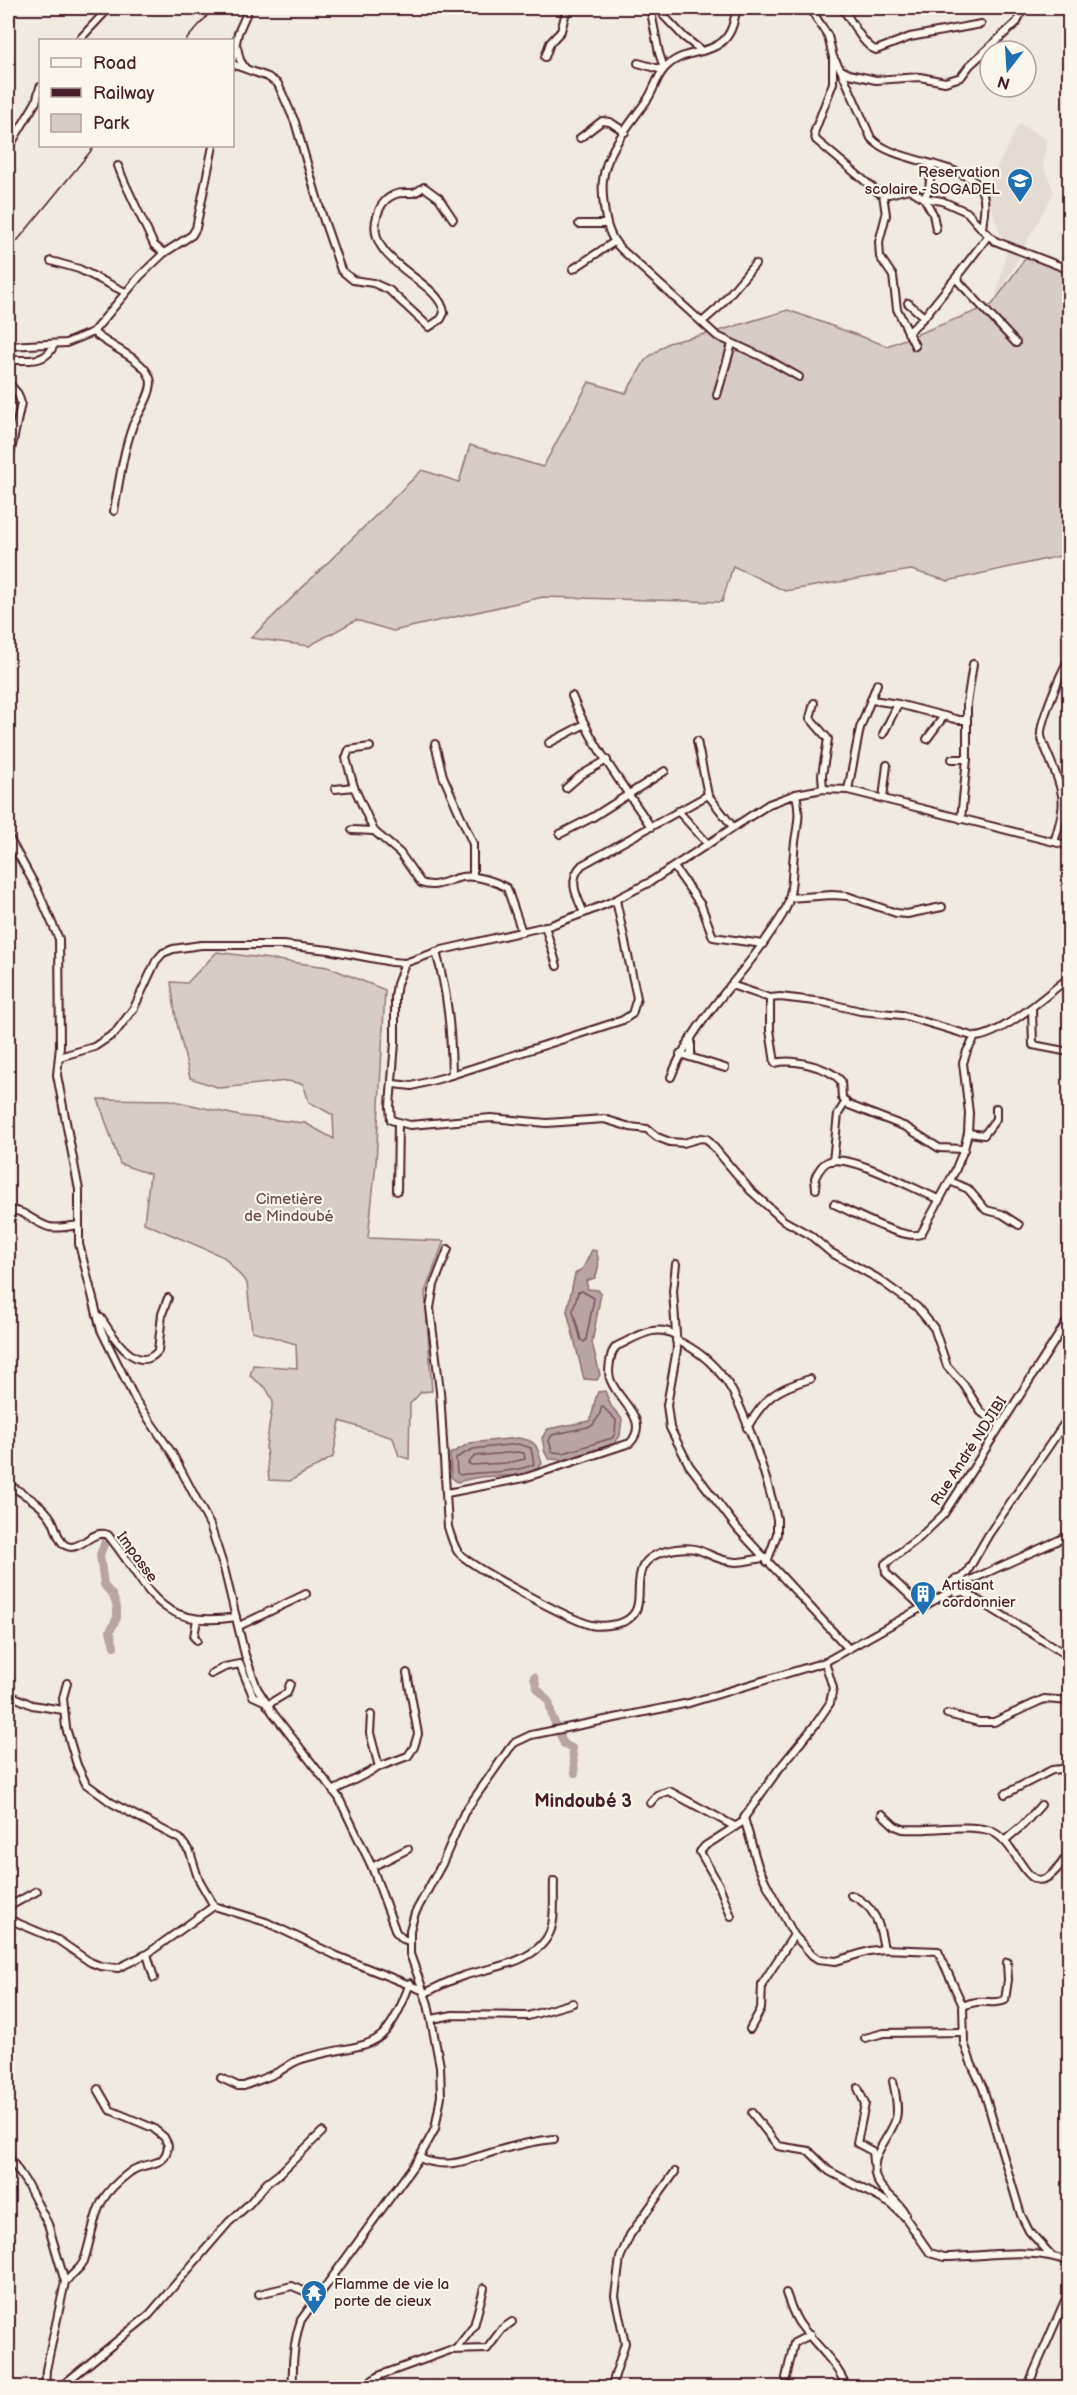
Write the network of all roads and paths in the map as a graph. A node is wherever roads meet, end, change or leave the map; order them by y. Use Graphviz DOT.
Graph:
graph roads {
  1 [pos="109,8"];
  2 [pos="249,8"];
  3 [pos="567,8"];
  4 [pos="736,8"];
  5 [pos="810,8"];
  6 [pos="842,8"];
  7 [pos="1023,8"];
  8 [pos="651,12"];
  9 [pos="664,16"];
  10 [pos="981,24"];
  11 [pos="80,39"];
  12 [pos="236,44"];
  13 [pos="702,51"];
  14 [pos="234,54"];
  15 [pos="545,57"];
  16 [pos="833,57"];
  17 [pos="638,63"];
  18 [pos="234,64"];
  19 [pos="246,68"];
  20 [pos="664,69"];
  21 [pos="841,70"];
  22 [pos="39,91"];
  23 [pos="625,132"];
  24 [pos="580,138"];
  25 [pos="213,147"];
  26 [pos="8,149"];
  27 [pos="932,164"];
  28 [pos="118,166"];
  29 [pos="883,195"];
  30 [pos="924,198"];
  31 [pos="453,219"];
  32 [pos="579,224"];
  33 [pos="606,224"];
  34 [pos="936,229"];
  35 [pos="982,229"];
  36 [pos="988,236"];
  37 [pos="614,242"];
  38 [pos="164,254"];
  39 [pos="51,261"];
  40 [pos="755,264"];
  41 [pos="573,269"];
  42 [pos="1070,270"];
  43 [pos="958,275"];
  44 [pos="125,292"];
  45 [pos="908,303"];
  46 [pos="924,317"];
  47 [pos="702,322"];
  48 [pos="93,332"];
  49 [pos="908,333"];
  50 [pos="1016,343"];
  51 [pos="732,344"];
  52 [pos="54,345"];
  53 [pos="8,346"];
  54 [pos="915,346"];
  55 [pos="8,360"];
  56 [pos="799,377"];
  57 [pos="8,382"];
  58 [pos="717,395"];
  59 [pos="8,465"];
  60 [pos="114,511"];
  61 [pos="1070,658"];
  62 [pos="973,664"];
  63 [pos="877,684"];
  64 [pos="572,696"];
  65 [pos="872,700"];
  66 [pos="814,703"];
  67 [pos="898,704"];
  68 [pos="944,716"];
  69 [pos="967,720"];
  70 [pos="585,724"];
  71 [pos="883,734"];
  72 [pos="927,739"];
  73 [pos="697,741"];
  74 [pos="549,743"];
  75 [pos="435,744"];
  76 [pos="370,747"];
  77 [pos="952,759"];
  78 [pos="967,759"];
  79 [pos="607,760"];
  80 [pos="887,765"];
  81 [pos="664,771"];
  82 [pos="354,787"];
  83 [pos="566,788"];
  84 [pos="334,789"];
  85 [pos="823,789"];
  86 [pos="848,790"];
  87 [pos="630,794"];
  88 [pos="796,794"];
  89 [pos="708,795"];
  90 [pos="883,798"];
  91 [pos="678,811"];
  92 [pos="962,819"];
  93 [pos="651,826"];
  94 [pos="733,827"];
  95 [pos="352,830"];
  96 [pos="374,831"];
  97 [pos="560,834"];
  98 [pos="8,838"];
  99 [pos="1054,842"];
  100 [pos="708,844"];
  101 [pos="1070,846"];
  102 [pos="674,867"];
  103 [pos="474,877"];
  104 [pos="789,898"];
  105 [pos="616,900"];
  106 [pos="942,907"];
  107 [pos="584,914"];
  108 [pos="545,926"];
  109 [pos="522,932"];
  110 [pos="763,944"];
  111 [pos="436,952"];
  112 [pos="405,963"];
  113 [pos="557,966"];
  114 [pos="1070,977"];
  115 [pos="731,984"];
  116 [pos="770,998"];
  117 [pos="1032,1008"];
  118 [pos="691,1037"];
  119 [pos="975,1037"];
  120 [pos="1064,1051"];
  121 [pos="680,1054"];
  122 [pos="59,1057"];
  123 [pos="691,1057"];
  124 [pos="725,1068"];
  125 [pos="452,1074"];
  126 [pos="671,1077"];
  127 [pos="393,1084"];
  128 [pos="845,1103"];
  129 [pos="996,1108"];
  130 [pos="398,1123"];
  131 [pos="968,1133"];
  132 [pos="964,1149"];
  133 [pos="833,1161"];
  134 [pos="950,1181"];
  135 [pos="816,1188"];
  136 [pos="397,1191"];
  137 [pos="939,1199"];
  138 [pos="834,1204"];
  139 [pos="8,1211"];
  140 [pos="79,1225"];
  141 [pos="1019,1225"];
  142 [pos="448,1249"];
  143 [pos="676,1264"];
  144 [pos="168,1298"];
  145 [pos="97,1313"];
  146 [pos="1070,1317"];
  147 [pos="676,1337"];
  148 [pos="810,1379"];
  149 [pos="1070,1415"];
  150 [pos="1000,1425"];
  151 [pos="747,1428"];
  152 [pos="8,1484"];
  153 [pos="447,1493"];
  154 [pos="1070,1535"];
  155 [pos="765,1560"];
  156 [pos="962,1581"];
  157 [pos="953,1590"];
  158 [pos="306,1593"];
  159 [pos="966,1593"];
  160 [pos="923,1608"];
  161 [pos="237,1617"];
  162 [pos="198,1619"];
  163 [pos="239,1626"];
  164 [pos="197,1640"];
  165 [pos="848,1648"];
  166 [pos="1070,1657"];
  167 [pos="825,1662"];
  168 [pos="407,1673"];
  169 [pos="211,1674"];
  170 [pos="67,1683"];
  171 [pos="290,1684"];
  172 [pos="8,1694"];
  173 [pos="1070,1701"];
  174 [pos="266,1703"];
  175 [pos="63,1710"];
  176 [pos="371,1714"];
  177 [pos="947,1714"];
  178 [pos="379,1767"];
  179 [pos="1070,1768"];
  180 [pos="333,1791"];
  181 [pos="1005,1794"];
  182 [pos="650,1803"];
  183 [pos="1041,1805"];
  184 [pos="882,1814"];
  185 [pos="744,1821"];
  186 [pos="735,1826"];
  187 [pos="1004,1841"];
  188 [pos="408,1849"];
  189 [pos="1070,1851"];
  190 [pos="372,1867"];
  191 [pos="554,1881"];
  192 [pos="37,1891"];
  193 [pos="851,1895"];
  194 [pos="214,1906"];
  195 [pos="8,1907"];
  196 [pos="731,1916"];
  197 [pos="8,1919"];
  198 [pos="794,1935"];
  199 [pos="409,1941"];
  200 [pos="884,1949"];
  201 [pos="147,1954"];
  202 [pos="1007,1962"];
  203 [pos="153,1978"];
  204 [pos="411,1983"];
  205 [pos="424,1992"];
  206 [pos="573,2003"];
  207 [pos="963,2006"];
  208 [pos="432,2019"];
  209 [pos="750,2029"];
  210 [pos="963,2032"];
  211 [pos="865,2038"];
  212 [pos="220,2078"];
  213 [pos="893,2081"];
  214 [pos="858,2088"];
  215 [pos="98,2089"];
  216 [pos="752,2113"];
  217 [pos="322,2132"];
  218 [pos="554,2139"];
  219 [pos="8,2155"];
  220 [pos="419,2158"];
  221 [pos="874,2165"];
  222 [pos="675,2172"];
  223 [pos="905,2217"];
  224 [pos="1051,2255"];
  225 [pos="1070,2262"];
  226 [pos="65,2282"];
  227 [pos="484,2288"];
  228 [pos="1070,2289"];
  229 [pos="786,2293"];
  230 [pos="259,2294"];
  231 [pos="318,2297"];
  232 [pos="512,2322"];
  233 [pos="810,2335"];
  234 [pos="456,2349"];
  235 [pos="8,2371"];
  236 [pos="786,2378"];
  237 [pos="12,2388"];
  238 [pos="45,2388"];
  239 [pos="59,2388"];
  240 [pos="293,2388"];
  241 [pos="359,2388"];
  242 [pos="611,2388"];
  243 [pos="847,2388"];
  244 [pos="1027,2388"];
  1 -- 11 [label="street"];
  2 -- 12 [label="street"];
  3 -- 15 [label="street"];
  4 -- 13 [label="street"];
  5 -- 16 [label="street"];
  6 -- 10 [label="street"];
  7 -- 21 [label="street"];
  8 -- 20 [label="street"];
  9 -- 13 [label="street"];
  12 -- 14 [label="street"];
  12 -- 19 [label="street"];
  13 -- 20 [label="street"];
  16 -- 21 [label="street"];
  16 -- 29 [label="street"];
  17 -- 20 [label="street"];
  18 -- 19 [label="street"];
  19 -- 31 [label="street"];
  20 -- 23 [label="street"];
  21 -- 27 [label="street"];
  22 -- 26 [label="street"];
  23 -- 24 [label="street"];
  23 -- 33 [label="street"];
  25 -- 38 [label="street"];
  27 -- 30 [label="street"];
  27 -- 35 [label="street"];
  28 -- 38 [label="street"];
  29 -- 30 [label="street"];
  29 -- 49 [label="street"];
  30 -- 34 [label="street"];
  30 -- 35 [label="street"];
  32 -- 33 [label="street"];
  33 -- 37 [label="street"];
  35 -- 36 [label="street"];
  36 -- 42 [label="street"];
  36 -- 43 [label="street"];
  37 -- 41 [label="street"];
  37 -- 47 [label="street"];
  38 -- 44 [label="street"];
  39 -- 44 [label="street"];
  40 -- 47 [label="street"];
  43 -- 46 [label="street"];
  43 -- 50 [label="street"];
  44 -- 48 [label="street"];
  45 -- 46 [label="street"];
  46 -- 49 [label="street"];
  47 -- 51 [label="street"];
  48 -- 52 [label="street"];
  48 -- 60 [label="street"];
  49 -- 54 [label="street"];
  51 -- 56 [label="street"];
  51 -- 58 [label="street"];
  52 -- 53 [label="street"];
  52 -- 55 [label="street"];
  57 -- 59 [label="street"];
  61 -- 99 [label="street"];
  62 -- 69 [label="street"];
  63 -- 65 [label="street"];
  64 -- 70 [label="street"];
  65 -- 67 [label="street"];
  65 -- 86 [label="street"];
  66 -- 85 [label="street"];
  67 -- 68 [label="street"];
  67 -- 71 [label="street"];
  68 -- 69 [label="street"];
  68 -- 72 [label="street"];
  69 -- 78 [label="street"];
  70 -- 74 [label="street"];
  70 -- 79 [label="street"];
  73 -- 89 [label="street"];
  75 -- 103 [label="street"];
  76 -- 82 [label="street"];
  77 -- 78 [label="street"];
  78 -- 92 [label="street"];
  79 -- 83 [label="street"];
  79 -- 87 [label="street"];
  80 -- 90 [label="street"];
  81 -- 87 [label="street"];
  82 -- 84 [label="street"];
  82 -- 96 [label="street"];
  85 -- 86 [label="street"];
  85 -- 88 [label="street"];
  86 -- 90 [label="street"];
  87 -- 93 [label="street"];
  87 -- 97 [label="street"];
  88 -- 94 [label="street"];
  88 -- 104 [label="street"];
  89 -- 91 [label="street"];
  89 -- 94 [label="street"];
  90 -- 92 [label="street"];
  91 -- 93 [label="street"];
  91 -- 100 [label="street"];
  92 -- 99 [label="street"];
  93 -- 107 [label="street"];
  94 -- 100 [label="street"];
  95 -- 96 [label="street"];
  96 -- 103 [label="street"];
  98 -- 122 [label="street"];
  99 -- 101 [label="street"];
  100 -- 102 [label="street"];
  102 -- 105 [label="street"];
  102 -- 110 [label="street"];
  103 -- 109 [label="street"];
  104 -- 106 [label="street"];
  104 -- 110 [label="street"];
  105 -- 107 [label="street"];
  105 -- 125 [label="street"];
  107 -- 108 [label="street"];
  108 -- 109 [label="street"];
  108 -- 113 [label="street"];
  109 -- 111 [label="street"];
  110 -- 115 [label="street"];
  111 -- 112 [label="street"];
  111 -- 125 [label="street"];
  112 -- 122 [label="street"];
  112 -- 127 [label="street"];
  114 -- 117 [label="street"];
  115 -- 116 [label="street"];
  115 -- 118 [label="street"];
  116 -- 119 [label="street"];
  116 -- 128 [label="street"];
  117 -- 119 [label="street"];
  117 -- 120 [label="street"];
  118 -- 121 [label="street"];
  118 -- 123 [label="street"];
  119 -- 131 [label="street"];
  121 -- 123 [label="street"];
  121 -- 126 [label="street"];
  122 -- 140 [label="street"];
  123 -- 124 [label="street"];
  125 -- 127 [label="street"];
  127 -- 130 [label="street"];
  128 -- 132 [label="street"];
  128 -- 133 [label="street"];
  129 -- 131 [label="street"];
  130 -- 136 [label="street"];
  130 -- 150 [label="street"];
  131 -- 132 [label="street"];
  132 -- 134 [label="street"];
  133 -- 135 [label="street"];
  133 -- 137 [label="street"];
  134 -- 137 [label="street"];
  134 -- 141 [label="street"];
  137 -- 138 [label="street"];
  139 -- 140 [label="street"];
  140 -- 145 [label="street"];
  142 -- 153 [label="street"];
  143 -- 147 [label="street"];
  144 -- 145 [label="street"];
  145 -- 161 [label="street"];
  146 -- 150 [label="street, Rue André NDJIBI"];
  147 -- 151 [label="street"];
  147 -- 153 [label="street"];
  147 -- 155 [label="street"];
  148 -- 151 [label="street"];
  149 -- 156 [label="street"];
  150 -- 160 [label="street, Rue André NDJIBI"];
  151 -- 155 [label="street"];
  152 -- 162 [label="street, Impasse"];
  153 -- 155 [label="street"];
  154 -- 156 [label="street"];
  155 -- 165 [label="street"];
  156 -- 157 [label="street"];
  156 -- 159 [label="street"];
  157 -- 159 [label="street"];
  157 -- 160 [label="street"];
  158 -- 163 [label="street"];
  159 -- 166 [label="street"];
  160 -- 165 [label="street"];
  161 -- 162 [label="street, Impasse"];
  161 -- 163 [label="street"];
  162 -- 164 [label="street"];
  163 -- 174 [label="street"];
  165 -- 167 [label="street"];
  167 -- 185 [label="street"];
  167 -- 199 [label="street"];
  168 -- 178 [label="street"];
  169 -- 174 [label="street"];
  170 -- 175 [label="street"];
  171 -- 174 [label="street"];
  172 -- 175 [label="street"];
  173 -- 177 [label="street"];
  174 -- 180 [label="street"];
  175 -- 194 [label="street"];
  176 -- 178 [label="street"];
  178 -- 180 [label="street"];
  179 -- 181 [label="street"];
  180 -- 190 [label="street"];
  182 -- 186 [label="street"];
  183 -- 187 [label="street"];
  184 -- 187 [label="street"];
  185 -- 186 [label="street"];
  185 -- 198 [label="street"];
  186 -- 196 [label="street"];
  187 -- 189 [label="street"];
  188 -- 190 [label="street"];
  190 -- 199 [label="street"];
  191 -- 205 [label="street"];
  192 -- 195 [label="street"];
  193 -- 200 [label="street"];
  194 -- 201 [label="street"];
  194 -- 204 [label="street"];
  197 -- 201 [label="street"];
  198 -- 200 [label="street"];
  198 -- 209 [label="street"];
  199 -- 205 [label="street"];
  200 -- 207 [label="street"];
  201 -- 203 [label="street"];
  202 -- 207 [label="street"];
  204 -- 205 [label="street"];
  204 -- 212 [label="street"];
  205 -- 208 [label="street"];
  206 -- 208 [label="street"];
  207 -- 210 [label="street"];
  208 -- 220 [label="street"];
  210 -- 211 [label="street"];
  210 -- 224 [label="street"];
  213 -- 221 [label="street"];
  214 -- 221 [label="street"];
  215 -- 226 [label="street"];
  216 -- 223 [label="street"];
  217 -- 239 [label="street"];
  218 -- 220 [label="street"];
  219 -- 226 [label="street"];
  220 -- 231 [label="street"];
  221 -- 223 [label="street"];
  222 -- 242 [label="street"];
  223 -- 224 [label="street"];
  224 -- 225 [label="street"];
  226 -- 238 [label="street"];
  227 -- 234 [label="street"];
  228 -- 244 [label="street"];
  229 -- 233 [label="street"];
  230 -- 231 [label="street"];
  231 -- 240 [label="street"];
  232 -- 234 [label="street"];
  233 -- 236 [label="street"];
  233 -- 243 [label="street"];
  234 -- 241 [label="street"];
  235 -- 237 [label="street"];
}
